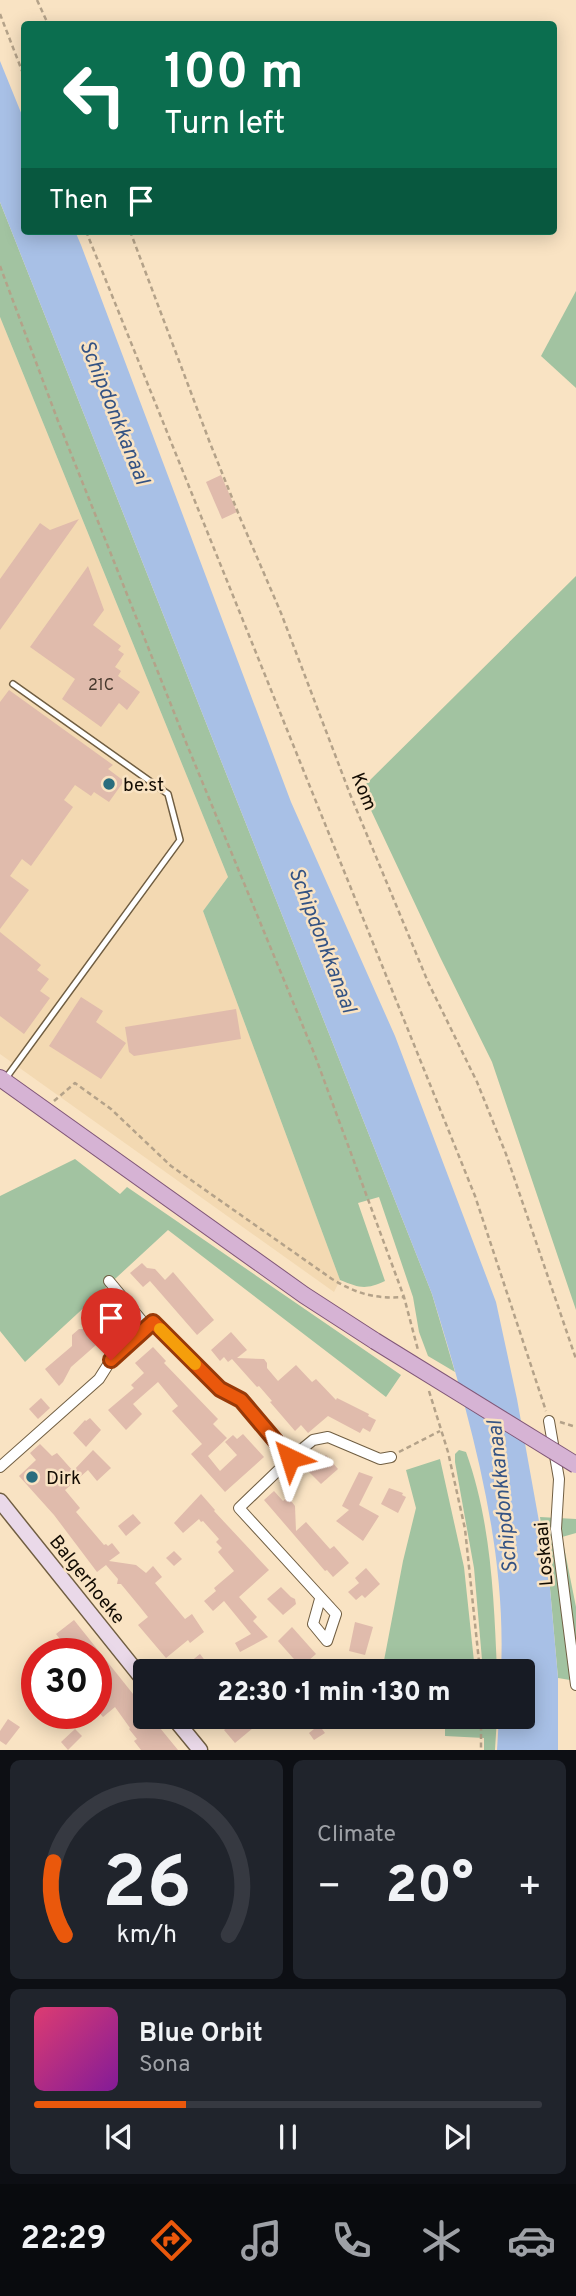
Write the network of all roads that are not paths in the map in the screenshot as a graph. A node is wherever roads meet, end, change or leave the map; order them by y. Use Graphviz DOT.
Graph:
graph roads {
  1 [pos="13,684"];
  2 [pos="2,1079"];
  3 [pos="109,1282"];
  4 [pos="150,1325"];
  5 [pos="549,1421"];
  6 [pos="391,1457"];
  7 [pos="290,1458"];
  8 [pos="576,1465"];
  9 [pos="0,1467"];
  10 [pos="0,1501"];
  11 [pos="320,1598"];
  12 [pos="133,1667"];
  13 [pos="576,1685"];
  14 [pos="183,1729"];
  15 [pos="200,1750"];
  1 -- 2 [label="lane"];
  2 -- 8 [label="main road, bridge"];
  3 -- 4 [label="street"];
  4 -- 7 [label="street"];
  4 -- 9 [label="street"];
  5 -- 13 [label="street, Loskaai"];
  6 -- 7 [label="street"];
  7 -- 11 [label="street"];
  10 -- 12 [label="main road, Balgerhoeke"];
  14 -- 15 [label="main road"];
}
